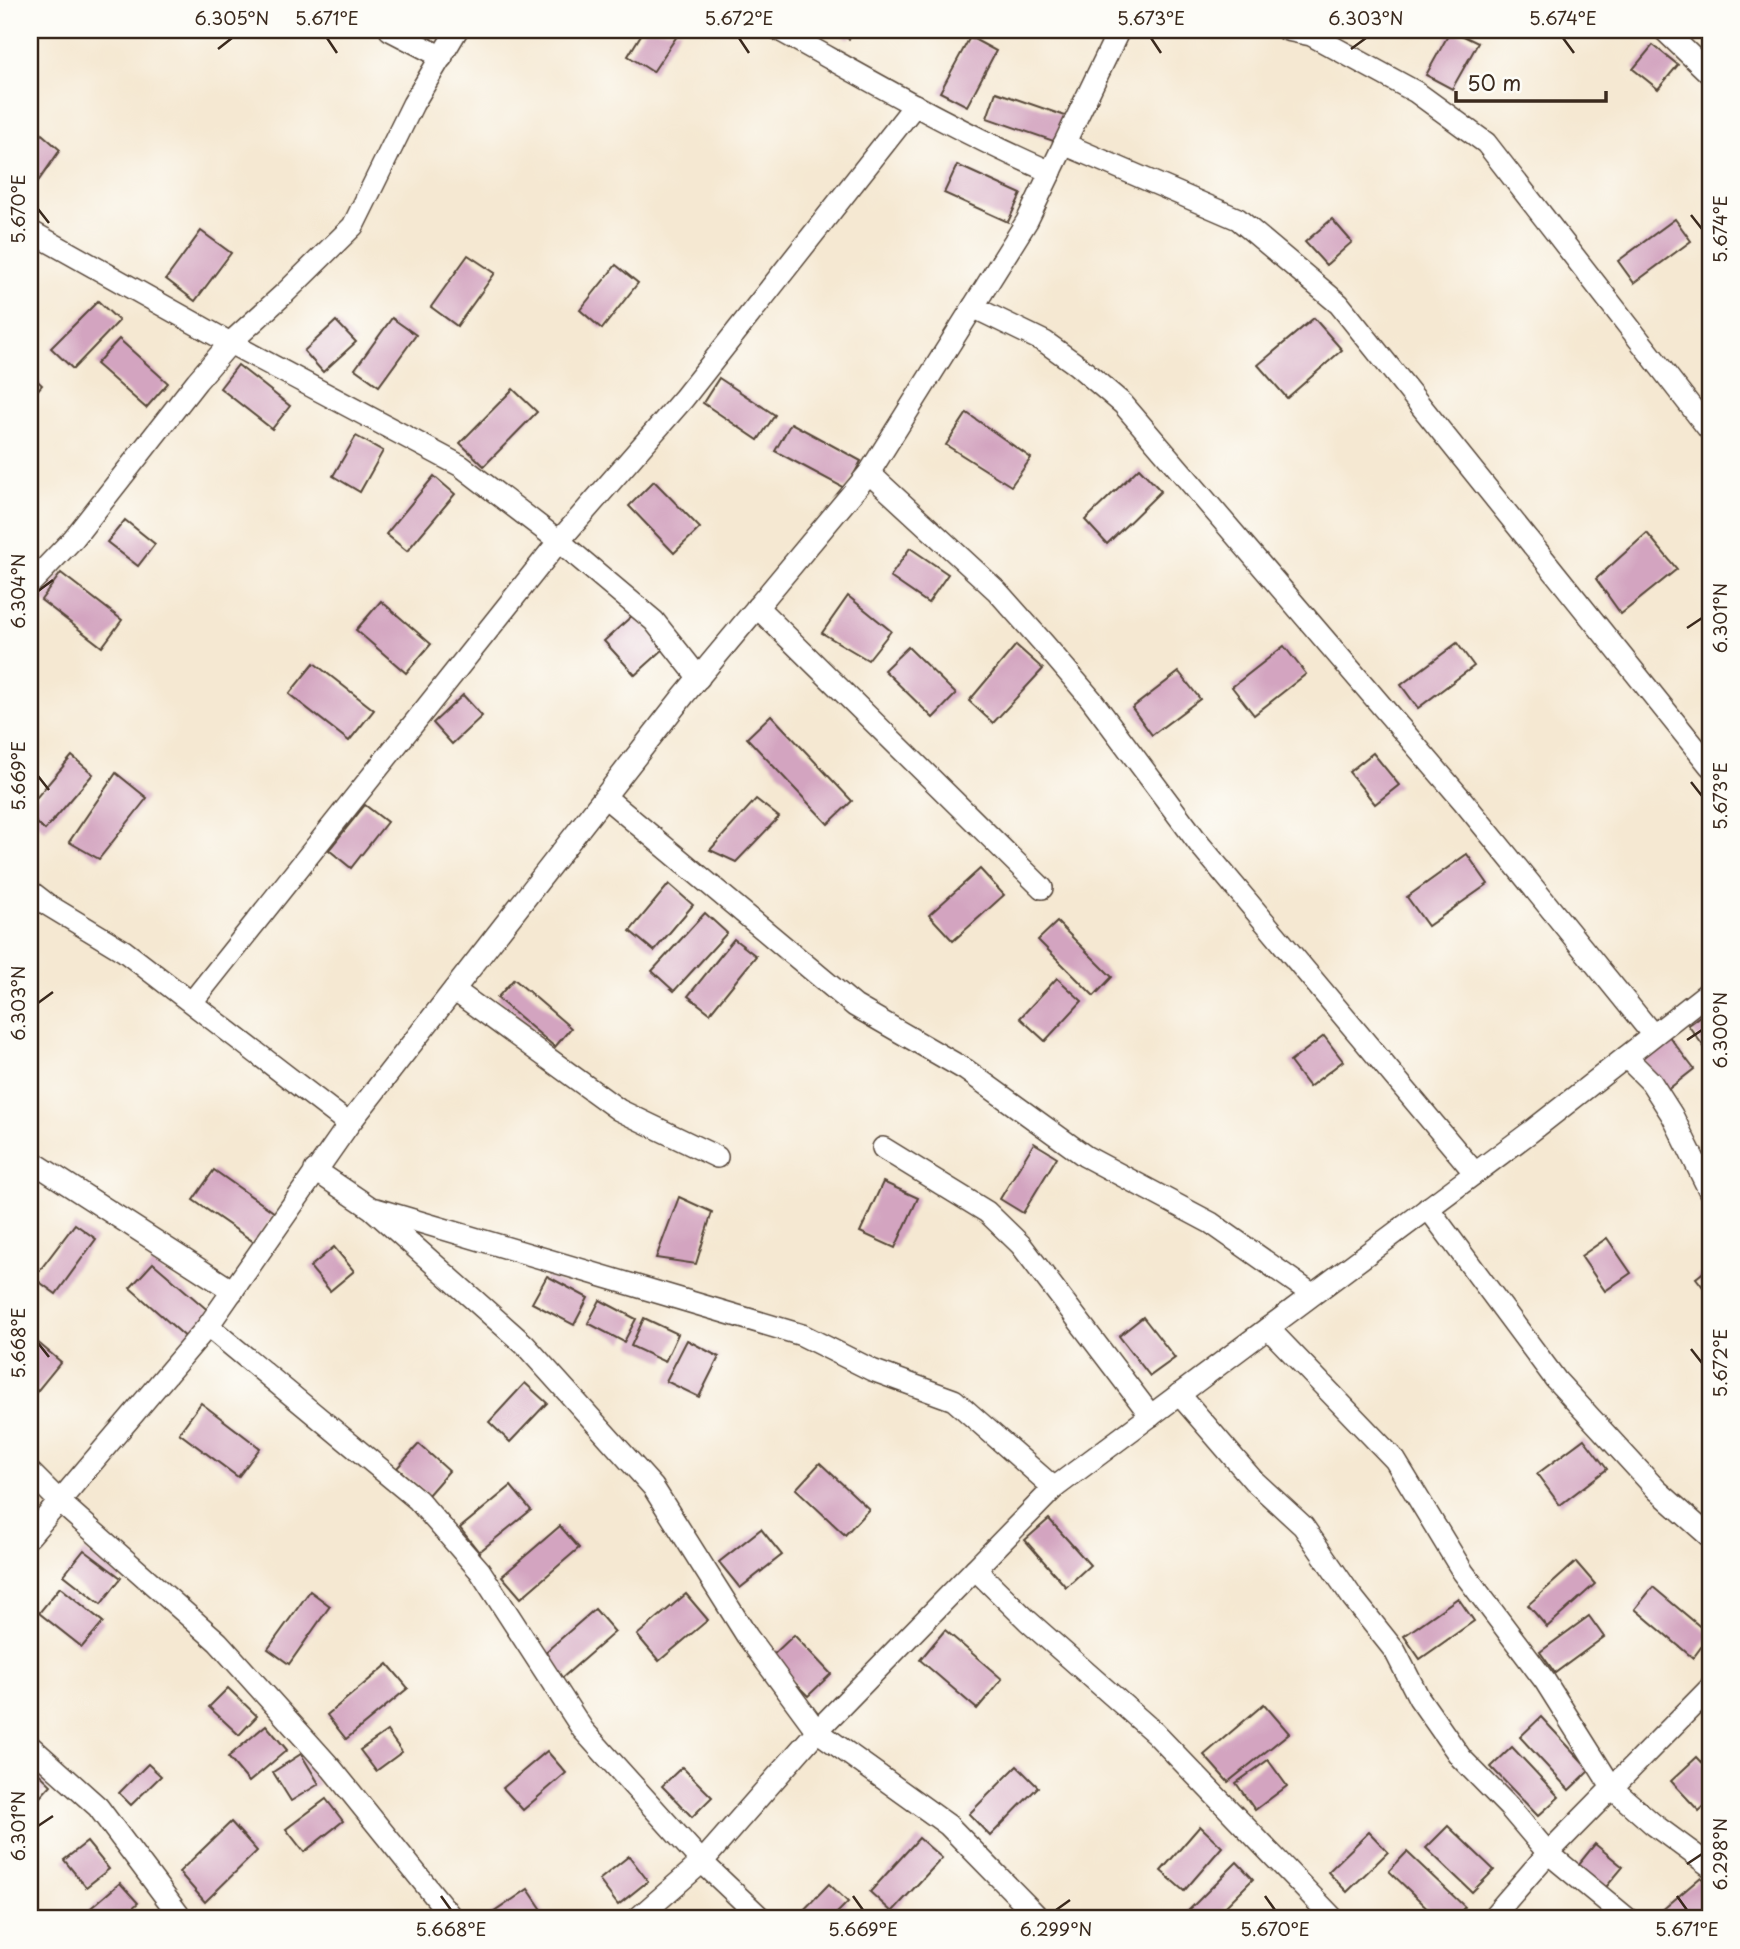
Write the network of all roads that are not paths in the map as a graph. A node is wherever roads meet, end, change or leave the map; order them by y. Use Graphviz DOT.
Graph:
graph roads {
  1 [pos="390,30"];
  2 [pos="457,30"];
  3 [pos="779,30"];
  4 [pos="1119,30"];
  5 [pos="1287,30"];
  6 [pos="1664,30"];
  7 [pos="1312,33"];
  8 [pos="442,57"];
  9 [pos="1710,74"];
  10 [pos="915,105"];
  11 [pos="1064,144"];
  12 [pos="1051,172"];
  13 [pos="30,231"];
  14 [pos="973,307"];
  15 [pos="230,343"];
  16 [pos="1710,431"];
  17 [pos="869,473"];
  18 [pos="559,541"];
  19 [pos="30,584"];
  20 [pos="757,607"];
  21 [pos="699,678"];
  22 [pos="1710,766"];
  23 [pos="605,797"];
  24 [pos="1042,888"];
  25 [pos="30,891"];
  26 [pos="454,990"];
  27 [pos="1710,991"];
  28 [pos="192,1002"];
  29 [pos="1653,1035"];
  30 [pos="1626,1057"];
  31 [pos="349,1125"];
  32 [pos="883,1148"];
  33 [pos="717,1157"];
  34 [pos="30,1160"];
  35 [pos="316,1170"];
  36 [pos="1475,1173"];
  37 [pos="1710,1192"];
  38 [pos="371,1208"];
  39 [pos="1427,1208"];
  40 [pos="233,1291"];
  41 [pos="1312,1294"];
  42 [pos="208,1325"];
  43 [pos="1268,1328"];
  44 [pos="1179,1394"];
  45 [pos="1151,1416"];
  46 [pos="30,1472"];
  47 [pos="1054,1488"];
  48 [pos="61,1502"];
  49 [pos="30,1536"];
  50 [pos="1710,1537"];
  51 [pos="975,1569"];
  52 [pos="1710,1688"];
  53 [pos="817,1731"];
  54 [pos="30,1746"];
  55 [pos="1612,1788"];
  56 [pos="1548,1853"];
  57 [pos="702,1862"];
  58 [pos="1710,1866"];
  59 [pos="182,1919"];
  60 [pos="453,1919"];
  61 [pos="637,1919"];
  62 [pos="762,1919"];
  63 [pos="1040,1919"];
  64 [pos="1334,1919"];
  65 [pos="1491,1919"];
  66 [pos="1628,1919"];
  1 -- 8 [label="street"];
  2 -- 8 [label="street"];
  3 -- 10 [label="street"];
  4 -- 11 [label="street"];
  5 -- 7 [label="street"];
  6 -- 9 [label="street"];
  7 -- 16 [label="street"];
  8 -- 15 [label="street"];
  10 -- 12 [label="street"];
  10 -- 18 [label="street"];
  11 -- 12 [label="street"];
  11 -- 22 [label="street"];
  12 -- 14 [label="street"];
  13 -- 15 [label="street"];
  14 -- 17 [label="street"];
  14 -- 29 [label="street"];
  15 -- 18 [label="street"];
  15 -- 19 [label="street"];
  17 -- 20 [label="street"];
  17 -- 36 [label="street"];
  18 -- 21 [label="street"];
  18 -- 28 [label="street"];
  20 -- 21 [label="street"];
  20 -- 24 [label="street"];
  21 -- 23 [label="street"];
  23 -- 26 [label="street"];
  23 -- 41 [label="street"];
  25 -- 28 [label="street"];
  26 -- 31 [label="street"];
  26 -- 33 [label="street"];
  27 -- 29 [label="street"];
  28 -- 31 [label="street"];
  29 -- 30 [label="street"];
  30 -- 36 [label="street"];
  30 -- 37 [label="street"];
  31 -- 35 [label="street"];
  32 -- 45 [label="street"];
  34 -- 40 [label="street"];
  35 -- 38 [label="street"];
  35 -- 40 [label="street"];
  36 -- 39 [label="street"];
  38 -- 47 [label="street"];
  38 -- 53 [label="street"];
  39 -- 41 [label="street"];
  39 -- 50 [label="street"];
  40 -- 42 [label="street"];
  41 -- 43 [label="street"];
  42 -- 48 [label="street"];
  42 -- 57 [label="street"];
  43 -- 44 [label="street"];
  43 -- 55 [label="street"];
  44 -- 45 [label="street"];
  44 -- 56 [label="street"];
  45 -- 47 [label="street"];
  46 -- 48 [label="street"];
  47 -- 51 [label="street"];
  48 -- 49 [label="street"];
  48 -- 60 [label="street"];
  51 -- 53 [label="street"];
  51 -- 64 [label="street"];
  52 -- 55 [label="street"];
  53 -- 57 [label="street"];
  53 -- 63 [label="street"];
  54 -- 59 [label="street"];
  55 -- 56 [label="street"];
  55 -- 58 [label="street"];
  56 -- 65 [label="street"];
  56 -- 66 [label="street"];
  57 -- 61 [label="street"];
  57 -- 62 [label="street"];
}
